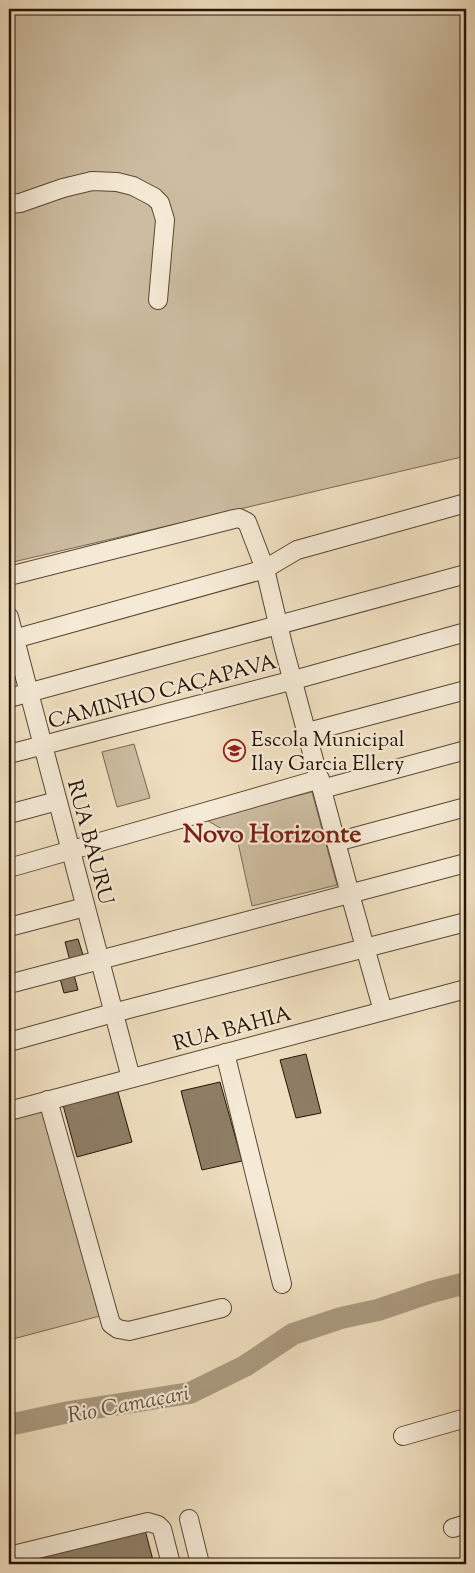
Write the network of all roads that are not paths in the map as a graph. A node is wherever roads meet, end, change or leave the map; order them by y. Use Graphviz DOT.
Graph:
graph roads {
  1 [pos="9,204"];
  2 [pos="158,300"];
  3 [pos="466,503"];
  4 [pos="265,569"];
  5 [pos="466,574"];
  6 [pos="9,576"];
  7 [pos="279,624"];
  8 [pos="10,626"];
  9 [pos="466,632"];
  10 [pos="294,680"];
  11 [pos="466,690"];
  12 [pos="29,693"];
  13 [pos="9,698"];
  14 [pos="308,732"];
  15 [pos="42,745"];
  16 [pos="466,750"];
  17 [pos="9,754"];
  18 [pos="321,784"];
  19 [pos="57,801"];
  20 [pos="466,807"];
  21 [pos="9,814"];
  22 [pos="336,842"];
  23 [pos="72,851"];
  24 [pos="466,863"];
  25 [pos="9,868"];
  26 [pos="350,894"];
  27 [pos="85,907"];
  28 [pos="466,922"];
  29 [pos="9,927"];
  30 [pos="365,949"];
  31 [pos="99,959"];
  32 [pos="9,984"];
  33 [pos="466,990"];
  34 [pos="384,1011"];
  35 [pos="113,1013"];
  36 [pos="9,1042"];
  37 [pos="225,1053"];
  38 [pos="131,1078"];
  39 [pos="48,1100"];
  40 [pos="9,1111"];
  41 [pos="282,1284"];
  42 [pos="222,1308"];
  43 [pos="466,1418"];
  44 [pos="403,1436"];
  45 [pos="189,1519"];
  46 [pos="9,1556"];
  47 [pos="171,1564"];
  48 [pos="200,1564"];
  1 -- 2 [label="street"];
  3 -- 4 [label="street"];
  4 -- 6 [label="street"];
  4 -- 7 [label="street"];
  4 -- 8 [label="street"];
  5 -- 7 [label="street"];
  7 -- 10 [label="street"];
  7 -- 12 [label="street"];
  8 -- 12 [label="street, RUA BAURU"];
  9 -- 10 [label="street, CAMINHO CAÇAPAVA"];
  10 -- 14 [label="street"];
  10 -- 15 [label="street, CAMINHO CAÇAPAVA"];
  11 -- 14 [label="street"];
  12 -- 13 [label="street"];
  12 -- 15 [label="street, RUA BAURU"];
  14 -- 18 [label="street"];
  15 -- 17 [label="street, CAMINHO CAÇAPAVA"];
  15 -- 19 [label="street, RUA BAURU"];
  16 -- 18 [label="street"];
  18 -- 22 [label="street"];
  18 -- 23 [label="street"];
  19 -- 21 [label="street"];
  19 -- 23 [label="street, RUA BAURU"];
  20 -- 22 [label="street"];
  22 -- 26 [label="street"];
  23 -- 25 [label="street"];
  23 -- 27 [label="street, RUA BAURU"];
  24 -- 26 [label="street"];
  26 -- 30 [label="street"];
  26 -- 31 [label="street"];
  27 -- 29 [label="street"];
  27 -- 31 [label="street, RUA BAURU"];
  28 -- 30 [label="street"];
  30 -- 34 [label="street"];
  30 -- 35 [label="street"];
  31 -- 32 [label="street"];
  31 -- 35 [label="street, RUA BAURU"];
  33 -- 34 [label="street, RUA BAHIA"];
  34 -- 37 [label="street, RUA BAHIA"];
  35 -- 36 [label="street"];
  35 -- 38 [label="street, RUA BAURU"];
  37 -- 38 [label="street, RUA BAHIA"];
  37 -- 41 [label="street"];
  38 -- 39 [label="street, RUA BAHIA"];
  39 -- 40 [label="street, RUA BAHIA"];
  39 -- 42 [label="street"];
  43 -- 44 [label="street"];
  45 -- 48 [label="street"];
  46 -- 47 [label="street"];
}
